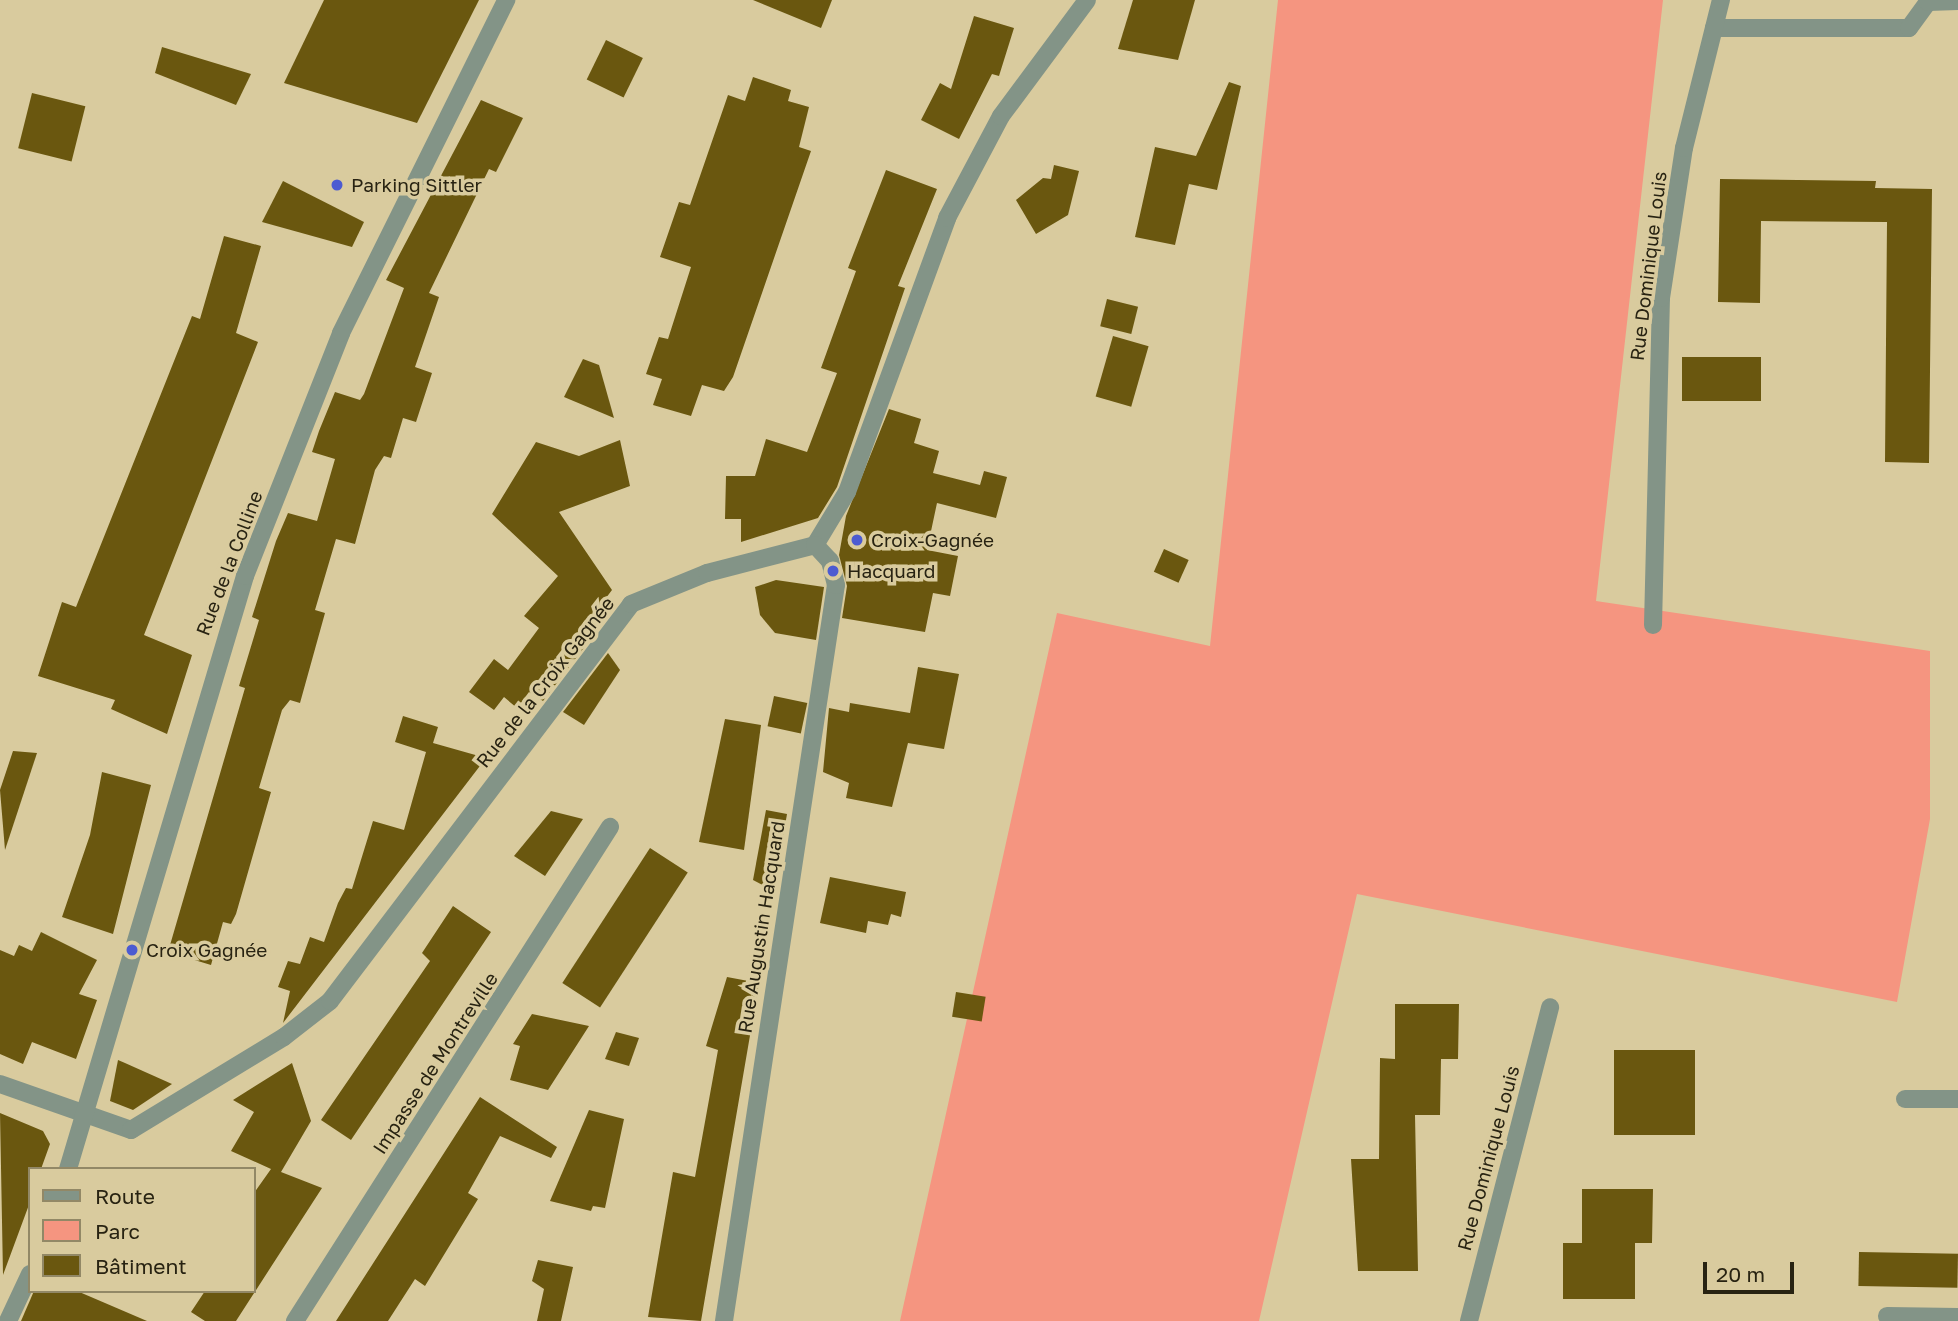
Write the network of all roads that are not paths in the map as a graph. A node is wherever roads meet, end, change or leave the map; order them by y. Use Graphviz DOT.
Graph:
graph roads {
  1 [pos="506,0"];
  2 [pos="1087,0"];
  3 [pos="1721,0"];
  4 [pos="1958,1"];
  5 [pos="1714,28"];
  6 [pos="815,545"];
  7 [pos="1653,625"];
  8 [pos="610,827"];
  9 [pos="1550,1007"];
  10 [pos="0,1084"];
  11 [pos="1905,1098"];
  12 [pos="1958,1099"];
  13 [pos="85,1117"];
  14 [pos="69,1167"];
  15 [pos="28,1278"];
  16 [pos="1887,1317"];
  17 [pos="1958,1317"];
  18 [pos="8,1321"];
  19 [pos="295,1321"];
  20 [pos="724,1321"];
  21 [pos="1469,1321"];
  1 -- 13 [label="street, Rue de la Colline"];
  2 -- 6 [label="street"];
  3 -- 5 [label="street, Rue Dominique Louis"];
  4 -- 5 [label="street"];
  5 -- 7 [label="street, Rue Dominique Louis"];
  6 -- 13 [label="street, Rue de la Croix Gagnée"];
  6 -- 20 [label="street, Rue Augustin Hacquard"];
  8 -- 19 [label="street, Impasse de Montreville"];
  9 -- 21 [label="street, Rue Dominique Louis"];
  10 -- 13 [label="street, Rue de la Croix Gagnée"];
  11 -- 12 [label="street"];
  13 -- 14 [label="street, Rue de la Colline"];
  15 -- 18 [label="street"];
  16 -- 17 [label="street"];
}
